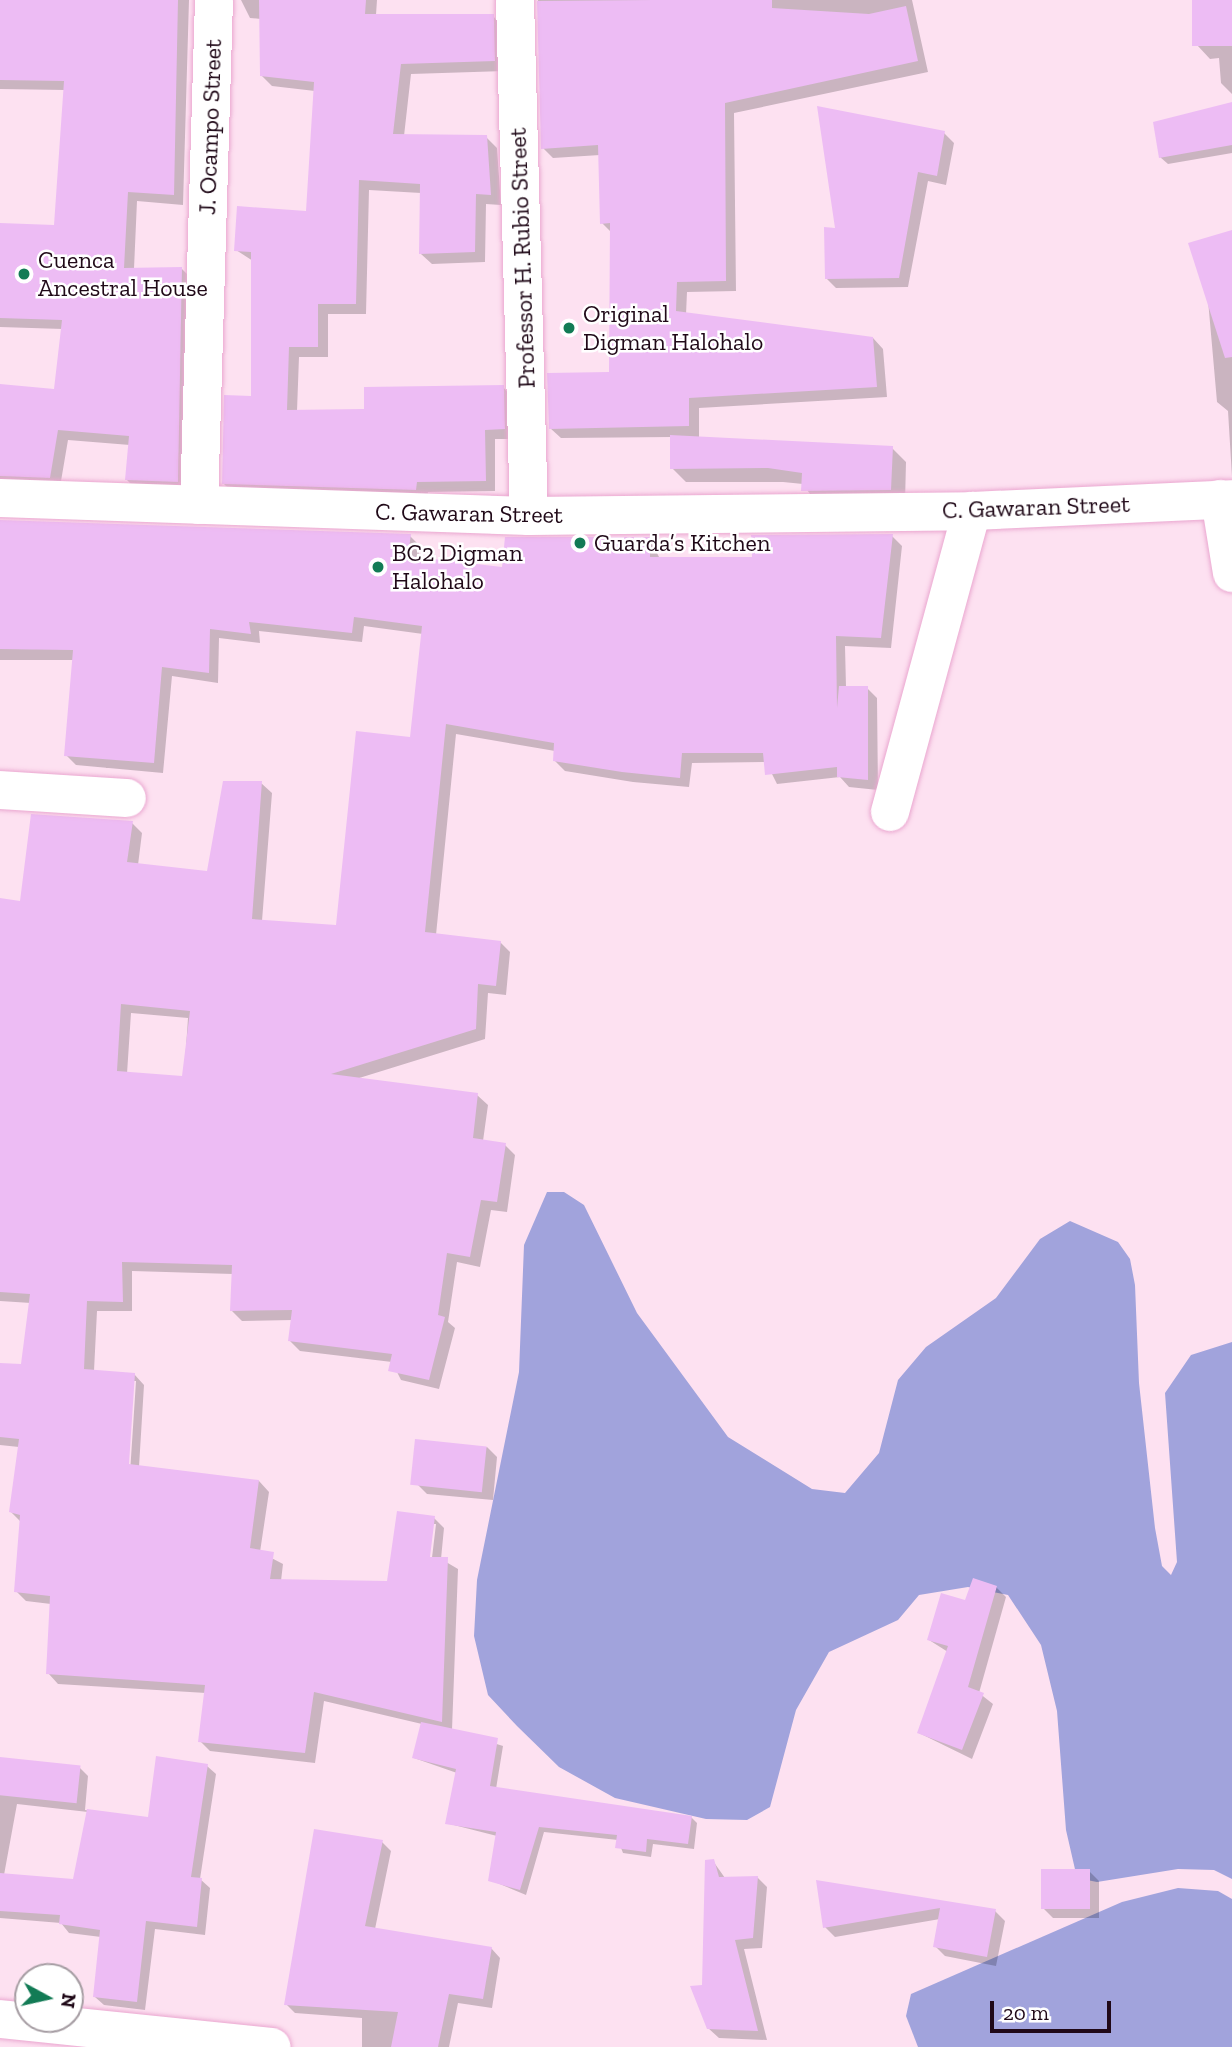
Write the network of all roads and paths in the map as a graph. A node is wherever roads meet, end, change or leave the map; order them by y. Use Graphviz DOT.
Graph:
graph roads {
  1 [pos="214,0"];
  2 [pos="515,0"];
  3 [pos="0,498"];
  4 [pos="1226,499"];
  5 [pos="199,505"];
  6 [pos="972,511"];
  7 [pos="529,516"];
  8 [pos="1232,573"];
  9 [pos="0,790"];
  10 [pos="127,798"];
  11 [pos="890,813"];
  12 [pos="0,2019"];
  13 [pos="272,2047"];
  1 -- 5 [label="street, J. Ocampo Street"];
  2 -- 7 [label="street, Professor H. Rubio Street"];
  3 -- 5 [label="street, C. Gawaran Street"];
  4 -- 6 [label="street, C. Gawaran Street"];
  4 -- 8 [label="street"];
  5 -- 7 [label="street, C. Gawaran Street"];
  6 -- 7 [label="street, C. Gawaran Street"];
  6 -- 11 [label="street"];
  9 -- 10 [label="street"];
  12 -- 13 [label="street"];
}
